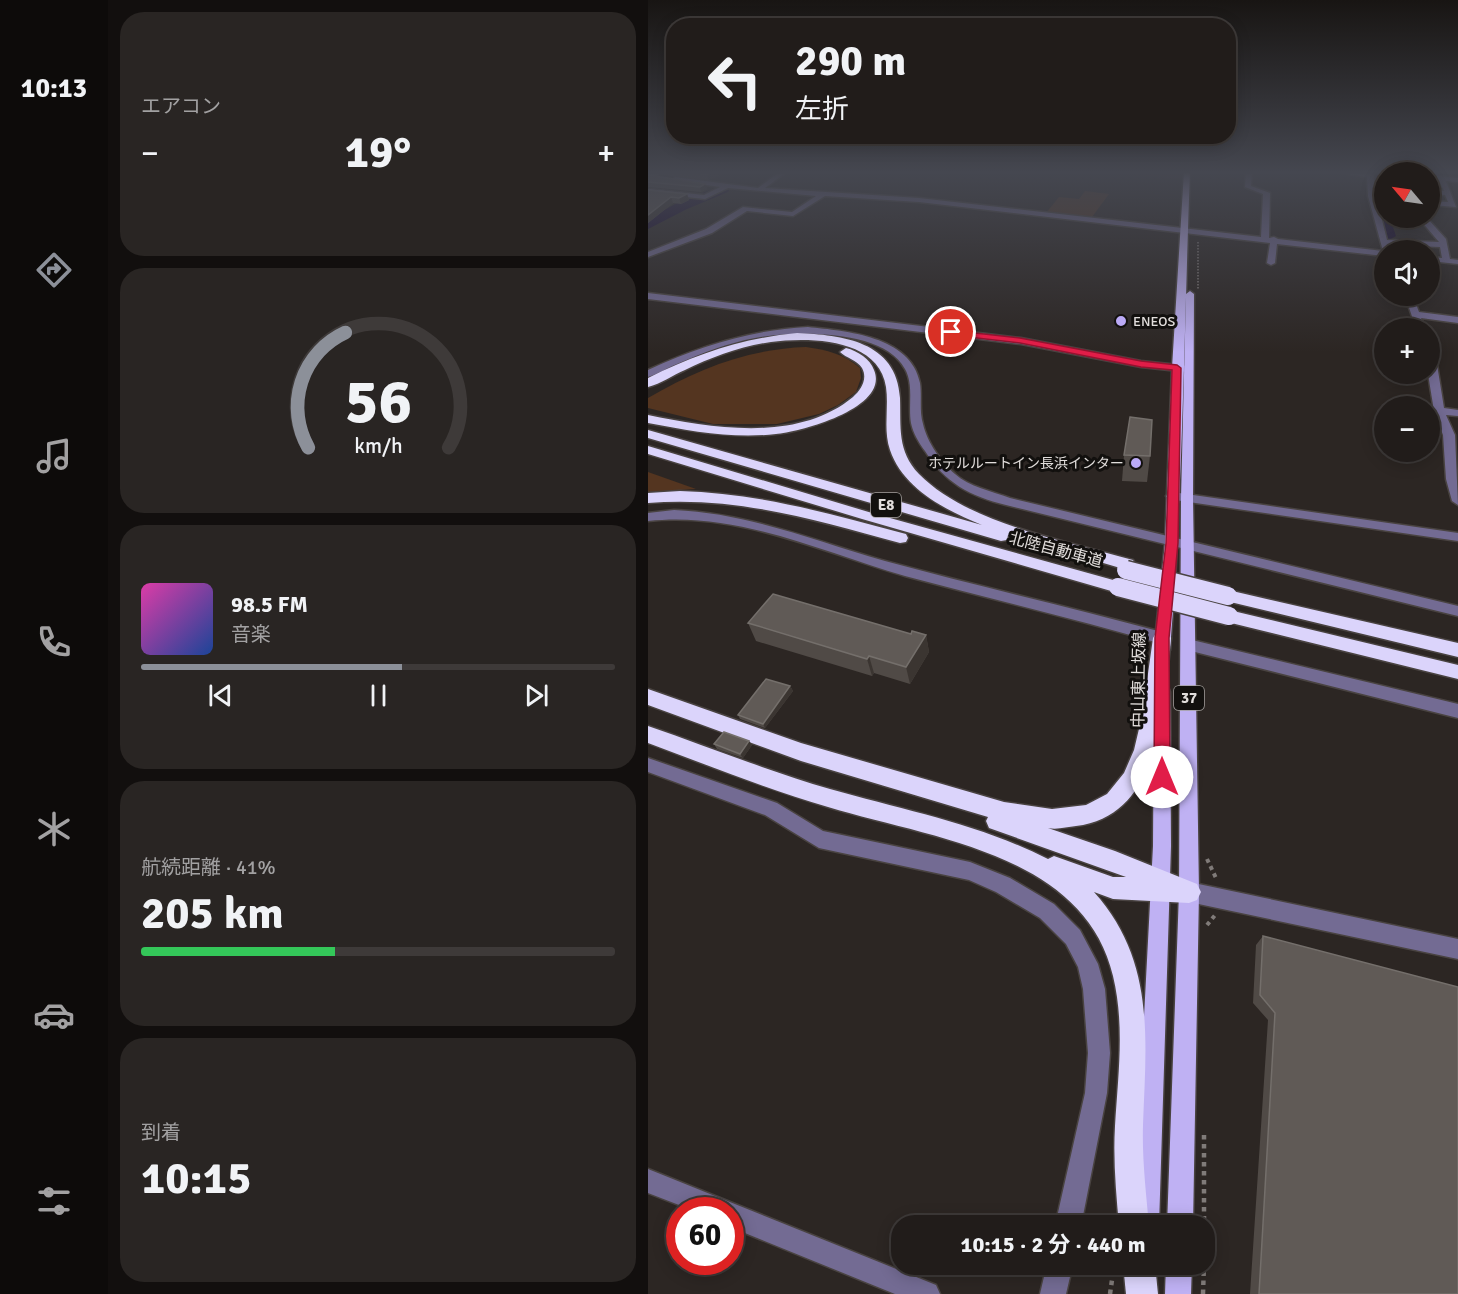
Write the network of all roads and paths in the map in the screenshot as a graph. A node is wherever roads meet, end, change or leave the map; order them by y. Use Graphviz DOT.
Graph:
graph roads {
  1 [pos="708,231"];
  2 [pos="1187,231"];
  3 [pos="1200,231"];
  4 [pos="1264,231"];
  5 [pos="1435,231"];
  6 [pos="1264,238"];
  7 [pos="1274,240"];
  8 [pos="1442,245"];
  9 [pos="1374,248"];
  10 [pos="648,255"];
  11 [pos="1440,260"];
  12 [pos="1446,260"];
  13 [pos="1458,262"];
  14 [pos="1272,263"];
  15 [pos="648,296"];
  16 [pos="1412,306"];
  17 [pos="1414,314"];
  18 [pos="1416,318"];
  19 [pos="1458,320"];
  20 [pos="1182,369"];
  21 [pos="648,374"];
  22 [pos="648,383"];
  23 [pos="648,391"];
  24 [pos="1440,411"];
  25 [pos="1440,413"];
  26 [pos="1458,413"];
  27 [pos="648,419"];
  28 [pos="648,434"];
  29 [pos="648,450"];
  30 [pos="1180,497"];
  31 [pos="648,498"];
  32 [pos="1458,501"];
  33 [pos="648,517"];
  34 [pos="1458,537"];
  35 [pos="1172,543"];
  36 [pos="1188,547"];
  37 [pos="1126,567"];
  38 [pos="1118,589"];
  39 [pos="1458,611"];
  40 [pos="1162,638"];
  41 [pos="1188,645"];
  42 [pos="1453,649"];
  43 [pos="1458,672"];
  44 [pos="648,697"];
  45 [pos="1458,711"];
  46 [pos="648,734"];
  47 [pos="801,752"];
  48 [pos="648,765"];
  49 [pos="1008,851"];
  50 [pos="1161,886"];
  51 [pos="1190,892"];
  52 [pos="1458,949"];
  53 [pos="648,1181"];
  54 [pos="689,1197"];
  55 [pos="1070,1215"];
  56 [pos="1133,1215"];
  57 [pos="1146,1215"];
  58 [pos="1180,1215"];
  59 [pos="744,1220"];
  60 [pos="1057,1275"];
  61 [pos="1113,1275"];
  62 [pos="1140,1275"];
  63 [pos="1144,1275"];
  64 [pos="1179,1275"];
  65 [pos="1204,1275"];
  66 [pos="927,1294"];
  67 [pos="1053,1294"];
  68 [pos="1110,1294"];
  69 [pos="1143,1294"];
  70 [pos="1178,1294"];
  71 [pos="1203,1294"];
  1 -- 10 [label="street"];
  2 -- 20 [label="main road, 中山東上坂線 / 37"];
  3 -- 6 [label="street"];
  4 -- 6 [label="street"];
  5 -- 8 [label="street"];
  6 -- 7 [label="street"];
  7 -- 9 [label="street"];
  7 -- 14 [label="street"];
  8 -- 12 [label="street"];
  11 -- 12 [label="street"];
  12 -- 13 [label="street"];
  15 -- 20 [label="street"];
  16 -- 17 [label="street"];
  17 -- 18 [label="street"];
  17 -- 19 [label="street"];
  20 -- 30 [label="main road, 中山東上坂線 / 37"];
  21 -- 35 [label="street"];
  22 -- 37 [label="highway"];
  23 -- 27 [label="highway"];
  24 -- 26 [label="street"];
  25 -- 32 [label="street"];
  28 -- 37 [label="highway, 北陸自動車道 / E8"];
  29 -- 38 [label="highway, 北陸自動車道 / E8"];
  30 -- 34 [label="street"];
  30 -- 35 [label="main road, 中山東上坂線 / 37"];
  30 -- 36 [label="main road, 中山東上坂線 / 37"];
  31 -- 38 [label="highway"];
  33 -- 40 [label="street"];
  35 -- 36 [label="street"];
  35 -- 40 [label="main road, 中山東上坂線 / 37"];
  36 -- 39 [label="street"];
  36 -- 41 [label="main road, 中山東上坂線 / 37"];
  37 -- 42 [label="highway, 北陸自動車道 / E8, bridge"];
  38 -- 43 [label="highway, 北陸自動車道 / E8, bridge"];
  40 -- 47 [label="highway"];
  40 -- 50 [label="main road, 中山東上坂線 / 37"];
  41 -- 45 [label="street"];
  41 -- 51 [label="main road, 中山東上坂線 / 37"];
  44 -- 47 [label="highway"];
  46 -- 49 [label="highway"];
  47 -- 50 [label="highway"];
  48 -- 55 [label="street"];
  49 -- 50 [label="highway"];
  49 -- 56 [label="highway"];
  50 -- 51 [label="highway"];
  50 -- 57 [label="main road, 中山東上坂線 / 37"];
  51 -- 52 [label="street"];
  51 -- 58 [label="main road, 中山東上坂線 / 37"];
  53 -- 54 [label="street"];
  59 -- 66 [label="street"];
  60 -- 67 [label="street"];
  61 -- 68 [label="path"];
  62 -- 69 [label="highway"];
  63 -- 69 [label="main road"];
  64 -- 70 [label="main road"];
  65 -- 71 [label="path"];
}
